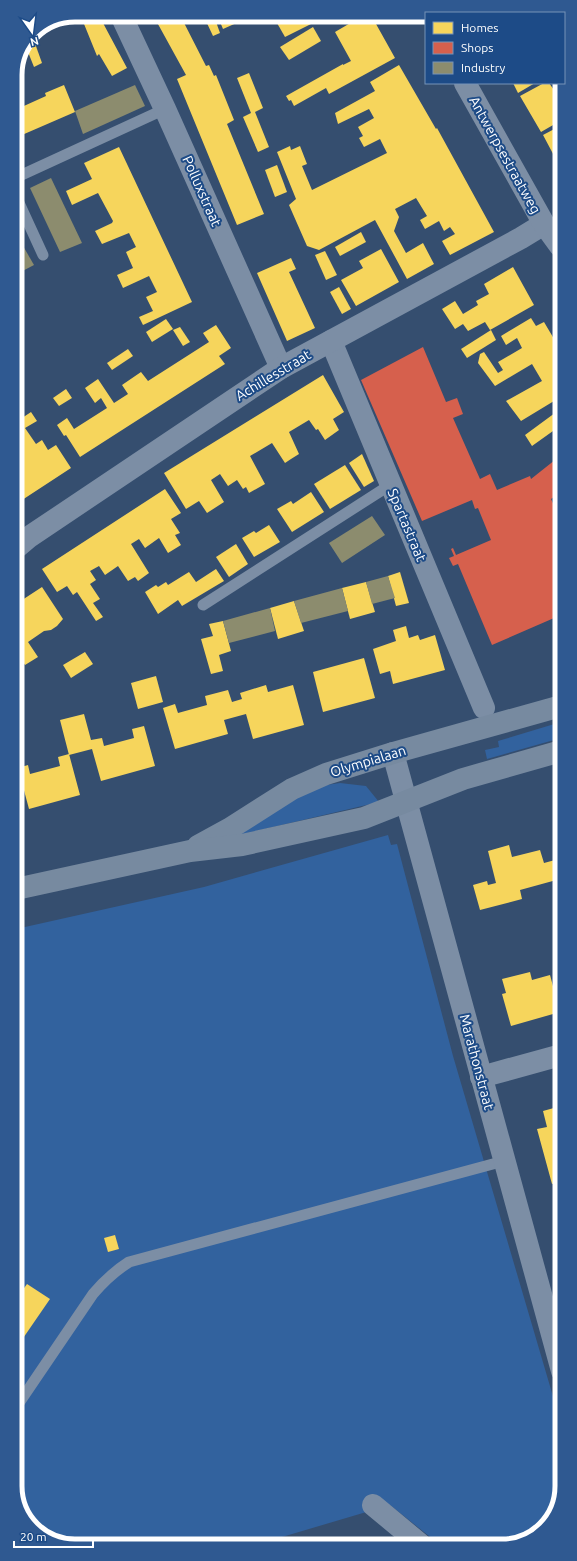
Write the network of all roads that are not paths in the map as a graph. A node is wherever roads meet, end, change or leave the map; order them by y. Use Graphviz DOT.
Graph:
graph roads {
  1 [pos="124,22"];
  2 [pos="466,84"];
  3 [pos="165,109"];
  4 [pos="22,175"];
  5 [pos="22,209"];
  6 [pos="544,224"];
  7 [pos="555,239"];
  8 [pos="43,255"];
  9 [pos="331,341"];
  10 [pos="281,368"];
  11 [pos="390,485"];
  12 [pos="22,543"];
  13 [pos="203,605"];
  14 [pos="484,708"];
  15 [pos="555,708"];
  16 [pos="393,753"];
  17 [pos="555,754"];
  18 [pos="406,801"];
  19 [pos="190,851"];
  20 [pos="22,888"];
  21 [pos="555,1057"];
  22 [pos="481,1077"];
  23 [pos="504,1161"];
  24 [pos="555,1346"];
  25 [pos="22,1399"];
  26 [pos="372,1505"];
  27 [pos="414,1539"];
  1 -- 3 [label="street, Polluxstraat"];
  2 -- 6 [label="street, Antwerpsestraatweg"];
  3 -- 4 [label="lane"];
  3 -- 10 [label="street, Polluxstraat"];
  5 -- 8 [label="lane"];
  6 -- 7 [label="street, Antwerpsestraatweg"];
  6 -- 9 [label="street, Achillesstraat"];
  9 -- 10 [label="street, Achillesstraat"];
  9 -- 11 [label="street, Spartastraat"];
  10 -- 12 [label="street, Achillesstraat"];
  11 -- 13 [label="lane"];
  11 -- 14 [label="street, Spartastraat"];
  15 -- 16 [label="main road, Olympialaan"];
  16 -- 18 [label="street, Marathonstraat"];
  16 -- 19 [label="main road, Olympialaan"];
  17 -- 18 [label="main road, Olympialaan"];
  18 -- 19 [label="main road, Olympialaan"];
  18 -- 22 [label="street, Marathonstraat"];
  19 -- 20 [label="main road, Olympialaan"];
  21 -- 22 [label="street"];
  22 -- 23 [label="street, Marathonstraat"];
  23 -- 24 [label="street, Marathonstraat"];
  23 -- 25 [label="lane"];
  26 -- 27 [label="street"];
}
